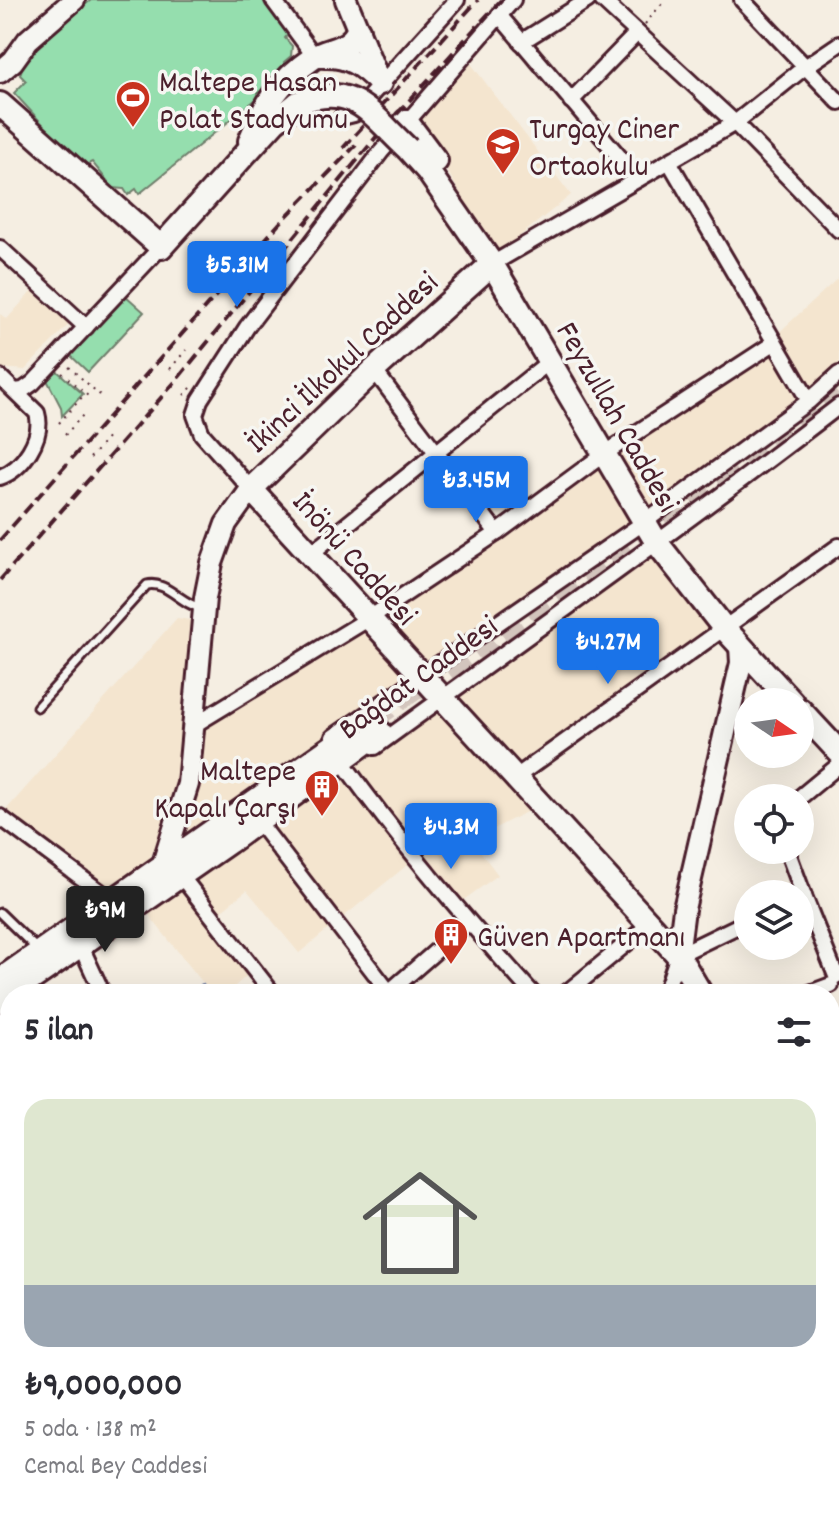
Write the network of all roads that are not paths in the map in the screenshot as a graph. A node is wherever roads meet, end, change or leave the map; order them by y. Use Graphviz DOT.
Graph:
graph roads {
  1 [pos="74,0"];
  2 [pos="273,0"];
  3 [pos="346,0"];
  4 [pos="457,0"];
  5 [pos="513,0"];
  6 [pos="588,0"];
  7 [pos="602,0"];
  8 [pos="742,0"];
  9 [pos="499,15"];
  10 [pos="358,30"];
  11 [pos="637,33"];
  12 [pos="28,40"];
  13 [pos="521,42"];
  14 [pos="839,44"];
  15 [pos="315,57"];
  16 [pos="0,60"];
  17 [pos="805,67"];
  18 [pos="0,72"];
  19 [pos="380,83"];
  20 [pos="0,98"];
  21 [pos="571,101"];
  22 [pos="839,102"];
  23 [pos="8,110"];
  24 [pos="342,117"];
  25 [pos="735,123"];
  26 [pos="402,136"];
  27 [pos="243,157"];
  28 [pos="670,163"];
  29 [pos="638,179"];
  30 [pos="839,230"];
  31 [pos="161,247"];
  32 [pos="0,248"];
  33 [pos="492,264"];
  34 [pos="86,327"];
  35 [pos="774,343"];
  36 [pos="550,361"];
  37 [pos="374,370"];
  38 [pos="839,374"];
  39 [pos="5,386"];
  40 [pos="809,401"];
  41 [pos="839,406"];
  42 [pos="437,450"];
  43 [pos="604,454"];
  44 [pos="0,477"];
  45 [pos="251,489"];
  46 [pos="643,523"];
  47 [pos="497,533"];
  48 [pos="657,543"];
  49 [pos="839,546"];
  50 [pos="309,555"];
  51 [pos="204,608"];
  52 [pos="368,619"];
  53 [pos="724,628"];
  54 [pos="740,646"];
  55 [pos="421,675"];
  56 [pos="779,688"];
  57 [pos="443,698"];
  58 [pos="37,707"];
  59 [pos="194,725"];
  60 [pos="814,725"];
  61 [pos="330,749"];
  62 [pos="839,752"];
  63 [pos="839,765"];
  64 [pos="346,767"];
  65 [pos="516,777"];
  66 [pos="814,786"];
  67 [pos="0,817"];
  68 [pos="263,828"];
  69 [pos="176,875"];
  70 [pos="114,902"];
  71 [pos="0,913"];
  72 [pos="468,923"];
  73 [pos="649,925"];
  74 [pos="814,925"];
  75 [pos="734,928"];
  76 [pos="77,937"];
  77 [pos="40,953"];
  78 [pos="678,955"];
  79 [pos="0,980"];
  80 [pos="835,980"];
  81 [pos="20,984"];
  82 [pos="98,984"];
  83 [pos="265,984"];
  84 [pos="381,984"];
  85 [pos="398,984"];
  86 [pos="524,984"];
  87 [pos="577,984"];
  88 [pos="668,984"];
  89 [pos="695,984"];
  1 -- 12 [label="street"];
  2 -- 15 [label="street"];
  3 -- 10 [label="street"];
  4 -- 19 [label="street"];
  5 -- 9 [label="street, İnönü Caddesi"];
  6 -- 13 [label="street"];
  7 -- 11 [label="street"];
  8 -- 17 [label="street"];
  9 -- 13 [label="street"];
  9 -- 26 [label="street, İnönü Caddesi"];
  10 -- 15 [label="main road"];
  10 -- 19 [label="street"];
  11 -- 21 [label="street"];
  11 -- 25 [label="street"];
  12 -- 16 [label="street"];
  12 -- 18 [label="street"];
  13 -- 21 [label="street"];
  14 -- 17 [label="street, İkinci İlkokul Caddesi"];
  15 -- 19 [label="main road"];
  15 -- 27 [label="main road"];
  17 -- 22 [label="street"];
  17 -- 25 [label="street, İkinci İlkokul Caddesi"];
  19 -- 24 [label="street"];
  20 -- 23 [label="main road"];
  21 -- 29 [label="street"];
  23 -- 31 [label="main road"];
  25 -- 28 [label="street, İkinci İlkokul Caddesi"];
  25 -- 30 [label="street"];
  26 -- 27 [label="main road, Feyzullah Caddesi, bridge"];
  26 -- 33 [label="main road, Feyzullah Caddesi"];
  26 -- 45 [label="street, İnönü Caddesi"];
  27 -- 31 [label="main road"];
  28 -- 29 [label="street, İkinci İlkokul Caddesi"];
  28 -- 35 [label="street"];
  29 -- 33 [label="street, İkinci İlkokul Caddesi"];
  31 -- 34 [label="street"];
  32 -- 34 [label="street"];
  33 -- 36 [label="main road, Feyzullah Caddesi"];
  33 -- 37 [label="main road, İkinci İlkokul Caddesi"];
  34 -- 39 [label="street"];
  35 -- 40 [label="street"];
  35 -- 43 [label="street"];
  36 -- 42 [label="street"];
  36 -- 43 [label="main road, Feyzullah Caddesi"];
  37 -- 42 [label="street"];
  37 -- 45 [label="main road, İkinci İlkokul Caddesi"];
  38 -- 40 [label="street, Bağdat Caddesi"];
  39 -- 44 [label="street"];
  40 -- 46 [label="street, Bağdat Caddesi"];
  41 -- 48 [label="street, Bağdat Caddesi"];
  42 -- 47 [label="street"];
  42 -- 50 [label="street"];
  43 -- 46 [label="main road, Feyzullah Caddesi"];
  43 -- 47 [label="street"];
  45 -- 50 [label="main road, İnönü Caddesi"];
  45 -- 51 [label="street, İkinci İlkokul Caddesi"];
  46 -- 48 [label="main road, Feyzullah Caddesi"];
  46 -- 55 [label="street, Bağdat Caddesi"];
  47 -- 52 [label="street"];
  48 -- 53 [label="main road, Feyzullah Caddesi"];
  48 -- 57 [label="street, Bağdat Caddesi"];
  49 -- 53 [label="street"];
  50 -- 52 [label="main road, İnönü Caddesi"];
  51 -- 58 [label="lane"];
  51 -- 59 [label="street, İkinci İlkokul Caddesi"];
  52 -- 55 [label="main road, İnönü Caddesi"];
  52 -- 59 [label="street"];
  53 -- 54 [label="main road, Feyzullah Caddesi"];
  53 -- 65 [label="street"];
  54 -- 56 [label="main road, Feyzullah Caddesi"];
  54 -- 78 [label="street"];
  55 -- 57 [label="main road, İnönü Caddesi"];
  55 -- 61 [label="street, Bağdat Caddesi"];
  57 -- 64 [label="street, Bağdat Caddesi"];
  57 -- 65 [label="main road, İnönü Caddesi"];
  59 -- 69 [label="street, İkinci İlkokul Caddesi"];
  60 -- 62 [label="main road"];
  61 -- 69 [label="main road, Bağdat Caddesi"];
  61 -- 69 [label="main road, Bağdat Caddesi"];
  63 -- 66 [label="street"];
  64 -- 68 [label="street, Bağdat Caddesi"];
  64 -- 72 [label="street"];
  65 -- 73 [label="main road, İnönü Caddesi"];
  67 -- 70 [label="street"];
  68 -- 69 [label="street, Bağdat Caddesi"];
  68 -- 84 [label="street"];
  69 -- 70 [label="main road, Bağdat Caddesi"];
  69 -- 76 [label="main road, Bağdat Caddesi"];
  69 -- 83 [label="street"];
  70 -- 76 [label="main road, Bağdat Caddesi"];
  71 -- 77 [label="lane"];
  72 -- 85 [label="street"];
  72 -- 86 [label="street"];
  73 -- 78 [label="main road, İnönü Caddesi"];
  73 -- 87 [label="street"];
  74 -- 80 [label="street"];
  75 -- 78 [label="street"];
  76 -- 77 [label="main road, Bağdat Caddesi"];
  76 -- 81 [label="main road, Bağdat Caddesi"];
  76 -- 82 [label="street"];
  77 -- 79 [label="main road, Bağdat Caddesi"];
  78 -- 88 [label="street"];
  78 -- 89 [label="main road, İnönü Caddesi"];
}
